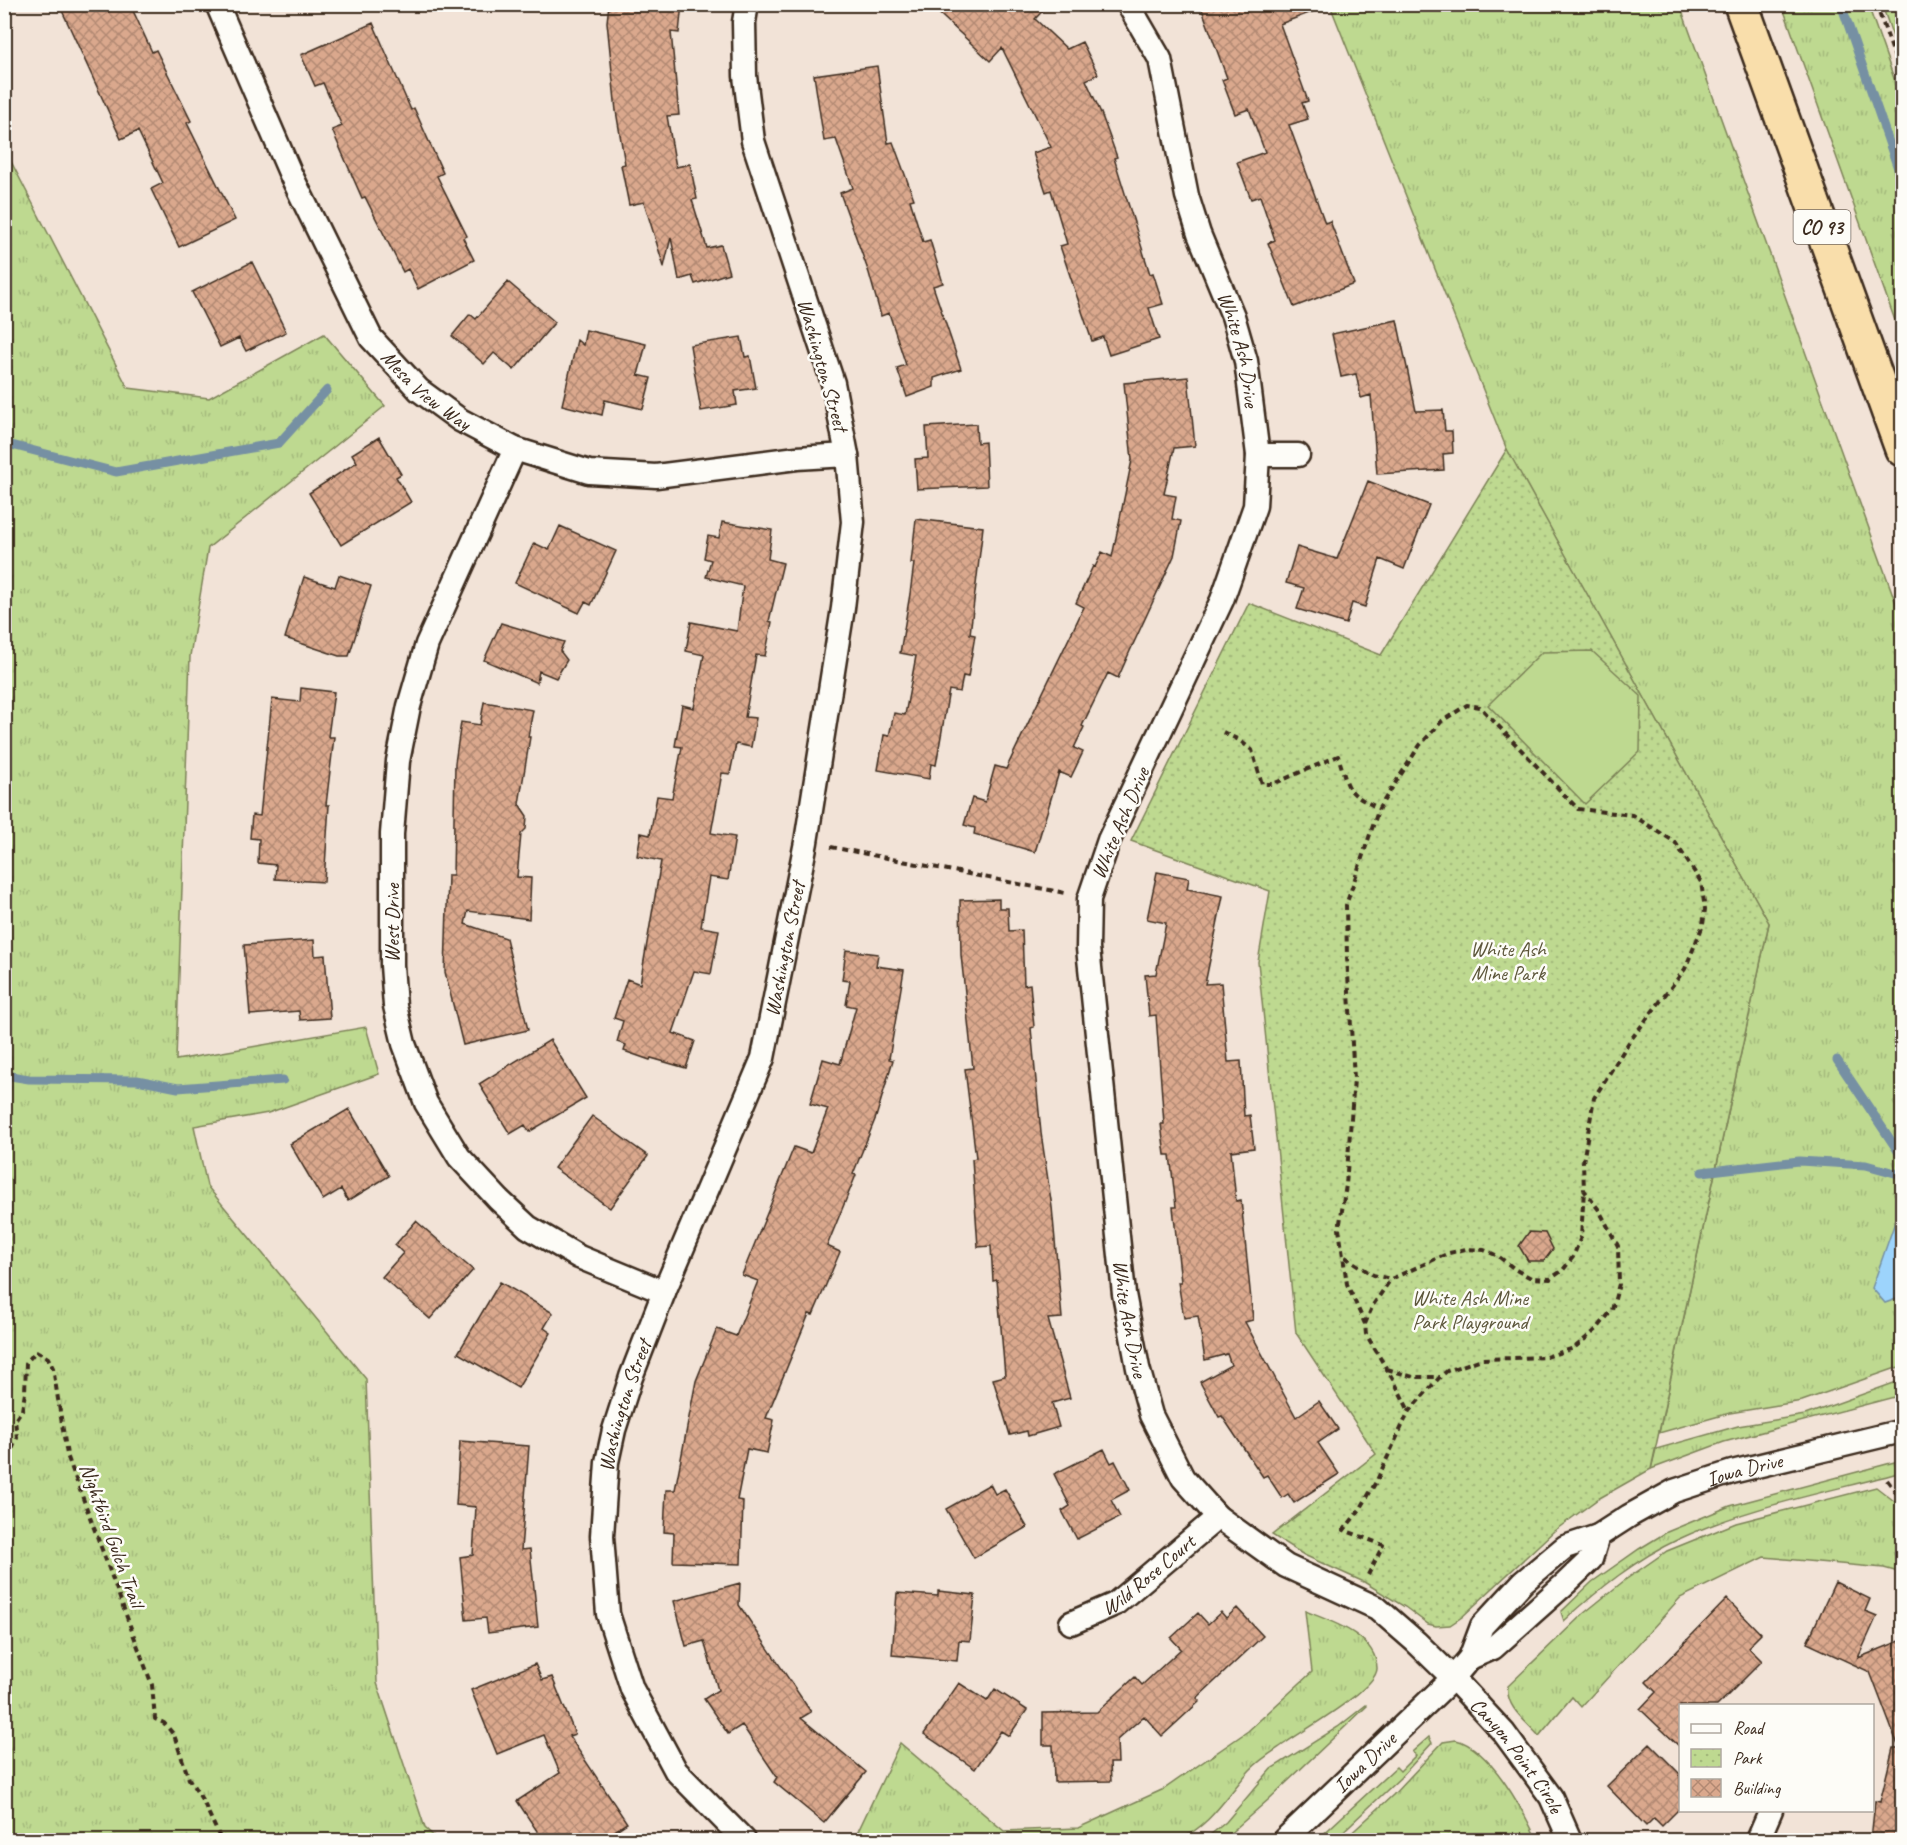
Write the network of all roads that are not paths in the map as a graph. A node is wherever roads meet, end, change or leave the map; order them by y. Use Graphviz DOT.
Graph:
graph roads {
  1 [pos="217,4"];
  2 [pos="747,4"];
  3 [pos="1128,4"];
  4 [pos="1741,4"];
  5 [pos="515,448"];
  6 [pos="1902,448"];
  7 [pos="847,455"];
  8 [pos="1258,455"];
  9 [pos="1298,455"];
  10 [pos="664,1292"];
  11 [pos="1902,1431"];
  12 [pos="1218,1517"];
  13 [pos="1071,1623"];
  14 [pos="1453,1678"];
  15 [pos="1770,1812"];
  16 [pos="744,1840"];
  17 [pos="1284,1840"];
  18 [pos="1570,1840"];
  19 [pos="1758,1840"];
  1 -- 5 [label="street, Mesa View Way"];
  2 -- 7 [label="street, Washington Street"];
  3 -- 8 [label="street, White Ash Drive"];
  4 -- 6 [label="highway, CO 93"];
  5 -- 7 [label="street, Mesa View Way"];
  5 -- 10 [label="street, West Drive"];
  7 -- 10 [label="street, Washington Street"];
  8 -- 9 [label="street"];
  8 -- 12 [label="street, White Ash Drive"];
  10 -- 16 [label="street, Washington Street"];
  11 -- 14 [label="street, Iowa Drive"];
  12 -- 13 [label="street, Wild Rose Court"];
  12 -- 14 [label="street, White Ash Drive"];
  14 -- 17 [label="street, Iowa Drive"];
  14 -- 18 [label="street, Canyon Point Circle"];
  15 -- 19 [label="street"];
}
